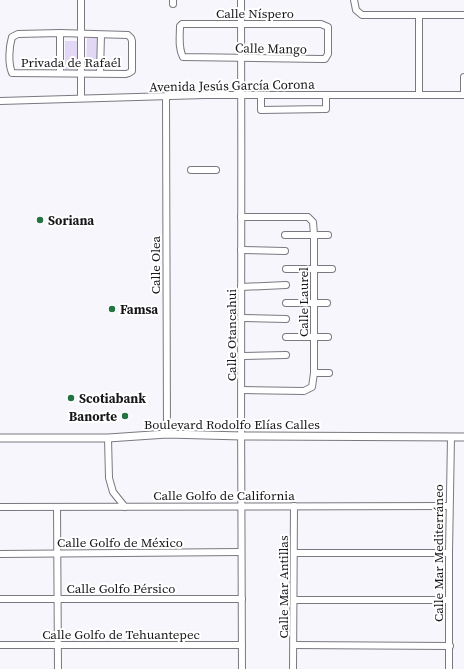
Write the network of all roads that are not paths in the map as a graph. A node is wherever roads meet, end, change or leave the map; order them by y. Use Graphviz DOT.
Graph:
graph roads {
  1 [pos="81,0"];
  2 [pos="241,0"];
  3 [pos="354,0"];
  4 [pos="419,15"];
  5 [pos="464,15"];
  6 [pos="241,24"];
  7 [pos="328,27"];
  8 [pos="60,33"];
  9 [pos="82,34"];
  10 [pos="101,35"];
  11 [pos="183,57"];
  12 [pos="241,58"];
  13 [pos="60,73"];
  14 [pos="100,73"];
  15 [pos="81,74"];
  16 [pos="464,77"];
  17 [pos="242,95"];
  18 [pos="261,95"];
  19 [pos="326,95"];
  20 [pos="419,95"];
  21 [pos="464,95"];
  22 [pos="166,96"];
  23 [pos="81,98"];
  24 [pos="0,101"];
  25 [pos="191,170"];
  26 [pos="216,170"];
  27 [pos="240,217"];
  28 [pos="314,234"];
  29 [pos="286,235"];
  30 [pos="328,235"];
  31 [pos="241,250"];
  32 [pos="286,252"];
  33 [pos="286,269"];
  34 [pos="314,269"];
  35 [pos="332,269"];
  36 [pos="286,285"];
  37 [pos="241,287"];
  38 [pos="314,302"];
  39 [pos="286,303"];
  40 [pos="327,303"];
  41 [pos="242,318"];
  42 [pos="286,319"];
  43 [pos="286,337"];
  44 [pos="313,337"];
  45 [pos="328,337"];
  46 [pos="286,355"];
  47 [pos="242,356"];
  48 [pos="329,372"];
  49 [pos="314,373"];
  50 [pos="242,390"];
  51 [pos="167,434"];
  52 [pos="242,436"];
  53 [pos="451,437"];
  54 [pos="464,437"];
  55 [pos="0,438"];
  56 [pos="108,438"];
  57 [pos="125,506"];
  58 [pos="242,506"];
  59 [pos="294,506"];
  60 [pos="449,506"];
  61 [pos="0,507"];
  62 [pos="57,507"];
  63 [pos="241,552"];
  64 [pos="294,552"];
  65 [pos="449,553"];
  66 [pos="0,554"];
  67 [pos="57,554"];
  68 [pos="0,599"];
  69 [pos="58,599"];
  70 [pos="242,599"];
  71 [pos="294,600"];
  72 [pos="448,600"];
  73 [pos="0,645"];
  74 [pos="58,645"];
  75 [pos="242,645"];
  76 [pos="294,645"];
  77 [pos="450,646"];
  78 [pos="58,669"];
  79 [pos="242,669"];
  80 [pos="293,669"];
  81 [pos="449,669"];
  1 -- 9 [label="street"];
  2 -- 6 [label="street, Calle Otancahui"];
  3 -- 4 [label="street"];
  4 -- 5 [label="street"];
  4 -- 20 [label="street"];
  6 -- 7 [label="street, Calle Níspero"];
  6 -- 11 [label="street, Calle Níspero"];
  6 -- 12 [label="street, Calle Otancahui"];
  7 -- 12 [label="street, Calle Mango"];
  8 -- 9 [label="street"];
  8 -- 13 [label="street"];
  8 -- 13 [label="street, Privada de Rafaél"];
  9 -- 10 [label="street"];
  9 -- 15 [label="street"];
  10 -- 14 [label="street"];
  10 -- 14 [label="street, Privada de Rafaél"];
  11 -- 12 [label="street, Calle Mango"];
  12 -- 17 [label="street, Calle Otancahui"];
  13 -- 15 [label="street, Privada de Rafaél"];
  14 -- 15 [label="street, Privada de Rafaél"];
  15 -- 23 [label="street"];
  16 -- 21 [label="street"];
  17 -- 18 [label="street, Avenida Jesús García Corona"];
  17 -- 22 [label="street, Avenida Jesús García Corona"];
  17 -- 27 [label="street, Calle Otancahui"];
  18 -- 19 [label="street, Avenida Jesús García Corona"];
  18 -- 19 [label="street"];
  19 -- 20 [label="street, Avenida Jesús García Corona"];
  20 -- 21 [label="street, Avenida Jesús García Corona"];
  22 -- 23 [label="street, Avenida Jesús García Corona"];
  22 -- 51 [label="street, Calle Olea"];
  23 -- 24 [label="street, Avenida Jesús García Corona"];
  25 -- 26 [label="street"];
  27 -- 28 [label="street, Calle Laurel"];
  27 -- 31 [label="street, Calle Otancahui"];
  28 -- 29 [label="street"];
  28 -- 30 [label="street"];
  28 -- 34 [label="street, Calle Laurel"];
  31 -- 32 [label="street"];
  31 -- 37 [label="street, Calle Otancahui"];
  33 -- 34 [label="street"];
  34 -- 35 [label="street"];
  34 -- 38 [label="street, Calle Laurel"];
  36 -- 37 [label="street"];
  37 -- 41 [label="street, Calle Otancahui"];
  38 -- 39 [label="street"];
  38 -- 40 [label="street"];
  38 -- 44 [label="street, Calle Laurel"];
  41 -- 42 [label="street"];
  41 -- 47 [label="street, Calle Otancahui"];
  43 -- 44 [label="street"];
  44 -- 45 [label="street"];
  44 -- 49 [label="street, Calle Laurel"];
  46 -- 47 [label="street"];
  47 -- 50 [label="street, Calle Otancahui"];
  48 -- 49 [label="street"];
  49 -- 50 [label="street, Calle Laurel"];
  50 -- 52 [label="street, Calle Otancahui"];
  51 -- 52 [label="main road, Boulevard Rodolfo Elías Calles"];
  51 -- 56 [label="main road, Boulevard Rodolfo Elías Calles"];
  52 -- 53 [label="main road, Boulevard Rodolfo Elías Calles"];
  52 -- 58 [label="street, Calle Otancahui"];
  53 -- 54 [label="main road, Boulevard Rodolfo Elías Calles"];
  53 -- 60 [label="street, Calle Mar Mediterráneo"];
  55 -- 56 [label="main road, Boulevard Rodolfo Elías Calles"];
  56 -- 57 [label="street"];
  57 -- 58 [label="street, Calle Golfo de California"];
  57 -- 62 [label="street, Calle Golfo de California"];
  58 -- 59 [label="street, Calle Golfo de California"];
  58 -- 63 [label="street, Calle Otancahui"];
  59 -- 60 [label="street, Calle Golfo de California"];
  59 -- 64 [label="street, Calle Mar Antillas"];
  60 -- 65 [label="street, Calle Mar Mediterráneo"];
  61 -- 62 [label="street, Calle Golfo de California"];
  62 -- 67 [label="street"];
  63 -- 67 [label="street, Calle Golfo de México"];
  63 -- 70 [label="street, Calle Otancahui"];
  64 -- 65 [label="street"];
  64 -- 71 [label="street, Calle Mar Antillas"];
  65 -- 72 [label="street, Calle Mar Mediterráneo"];
  66 -- 67 [label="street, Calle Golfo de México"];
  67 -- 69 [label="street"];
  68 -- 69 [label="street, Calle Golfo Pérsico"];
  69 -- 70 [label="street, Calle Golfo Pérsico"];
  69 -- 74 [label="street"];
  70 -- 75 [label="street, Calle Otancahui"];
  71 -- 72 [label="street"];
  71 -- 76 [label="street, Calle Mar Antillas"];
  72 -- 77 [label="street, Calle Mar Mediterráneo"];
  73 -- 74 [label="street, Calle Golfo de Tehuantepec"];
  74 -- 75 [label="street, Calle Golfo de Tehuantepec"];
  74 -- 78 [label="street"];
  75 -- 79 [label="street, Calle Otancahui"];
  76 -- 77 [label="street"];
  76 -- 80 [label="street, Calle Mar Antillas"];
  77 -- 81 [label="street, Calle Mar Mediterráneo"];
}
